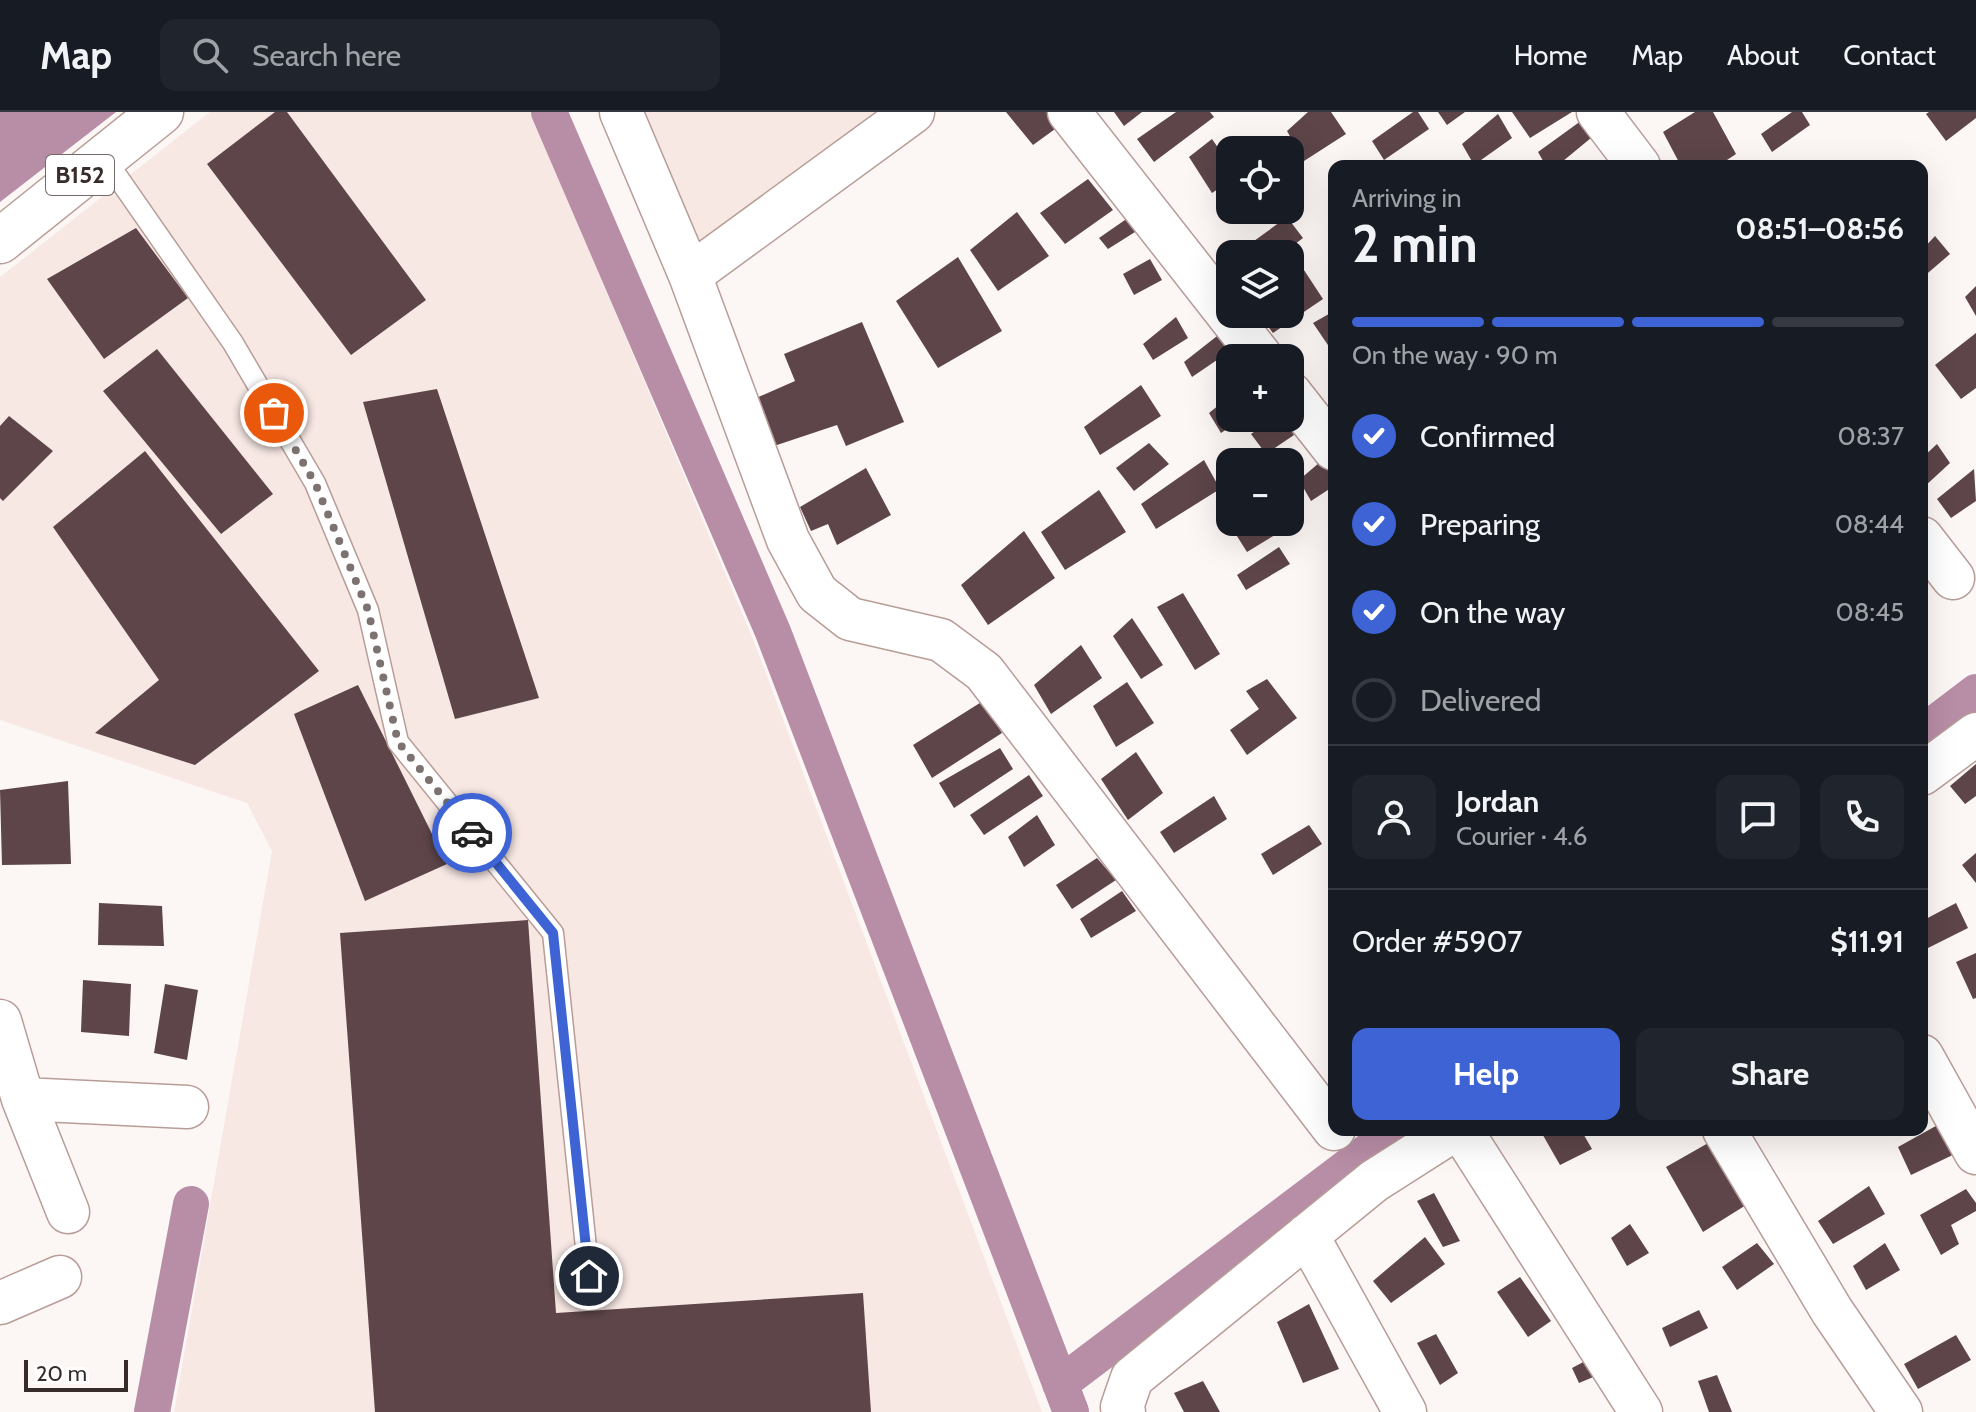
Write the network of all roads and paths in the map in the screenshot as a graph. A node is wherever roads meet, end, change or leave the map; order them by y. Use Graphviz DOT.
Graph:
graph roads {
  1 [pos="161,112"];
  2 [pos="621,112"];
  3 [pos="913,112"];
  4 [pos="1069,112"];
  5 [pos="1598,112"];
  6 [pos="103,156"];
  7 [pos="1634,160"];
  8 [pos="0,241"];
  9 [pos="690,275"];
  10 [pos="1251,344"];
  11 [pos="1304,411"];
  12 [pos="1328,441"];
  13 [pos="1928,546"];
  14 [pos="1953,578"];
  15 [pos="1976,734"];
  16 [pos="1928,770"];
  17 [pos="1,1030"];
  18 [pos="1928,1067"];
  19 [pos="23,1099"];
  20 [pos="187,1107"];
  21 [pos="1328,1122"];
  22 [pos="1339,1136"];
  23 [pos="1443,1136"];
  24 [pos="1465,1136"];
  25 [pos="1728,1136"];
  26 [pos="1976,1153"];
  27 [pos="1371,1177"];
  28 [pos="68,1212"];
  29 [pos="1307,1235"];
  30 [pos="589,1276"];
  31 [pos="60,1277"];
  32 [pos="0,1303"];
  33 [pos="1124,1412"];
  34 [pos="1405,1412"];
  35 [pos="1641,1412"];
  36 [pos="1901,1412"];
  1 -- 6 [label="main road, B152"];
  2 -- 9 [label="street"];
  3 -- 9 [label="street"];
  4 -- 10 [label="street"];
  5 -- 7 [label="street"];
  6 -- 8 [label="main road, B152"];
  6 -- 30 [label="lane"];
  9 -- 21 [label="street"];
  11 -- 12 [label="street"];
  13 -- 14 [label="street"];
  15 -- 16 [label="street"];
  17 -- 19 [label="street"];
  18 -- 26 [label="street"];
  19 -- 20 [label="street"];
  19 -- 28 [label="street"];
  22 -- 27 [label="street"];
  23 -- 27 [label="street"];
  24 -- 35 [label="street"];
  25 -- 36 [label="street"];
  27 -- 29 [label="street"];
  29 -- 33 [label="street"];
  29 -- 34 [label="street"];
  31 -- 32 [label="street"];
}
